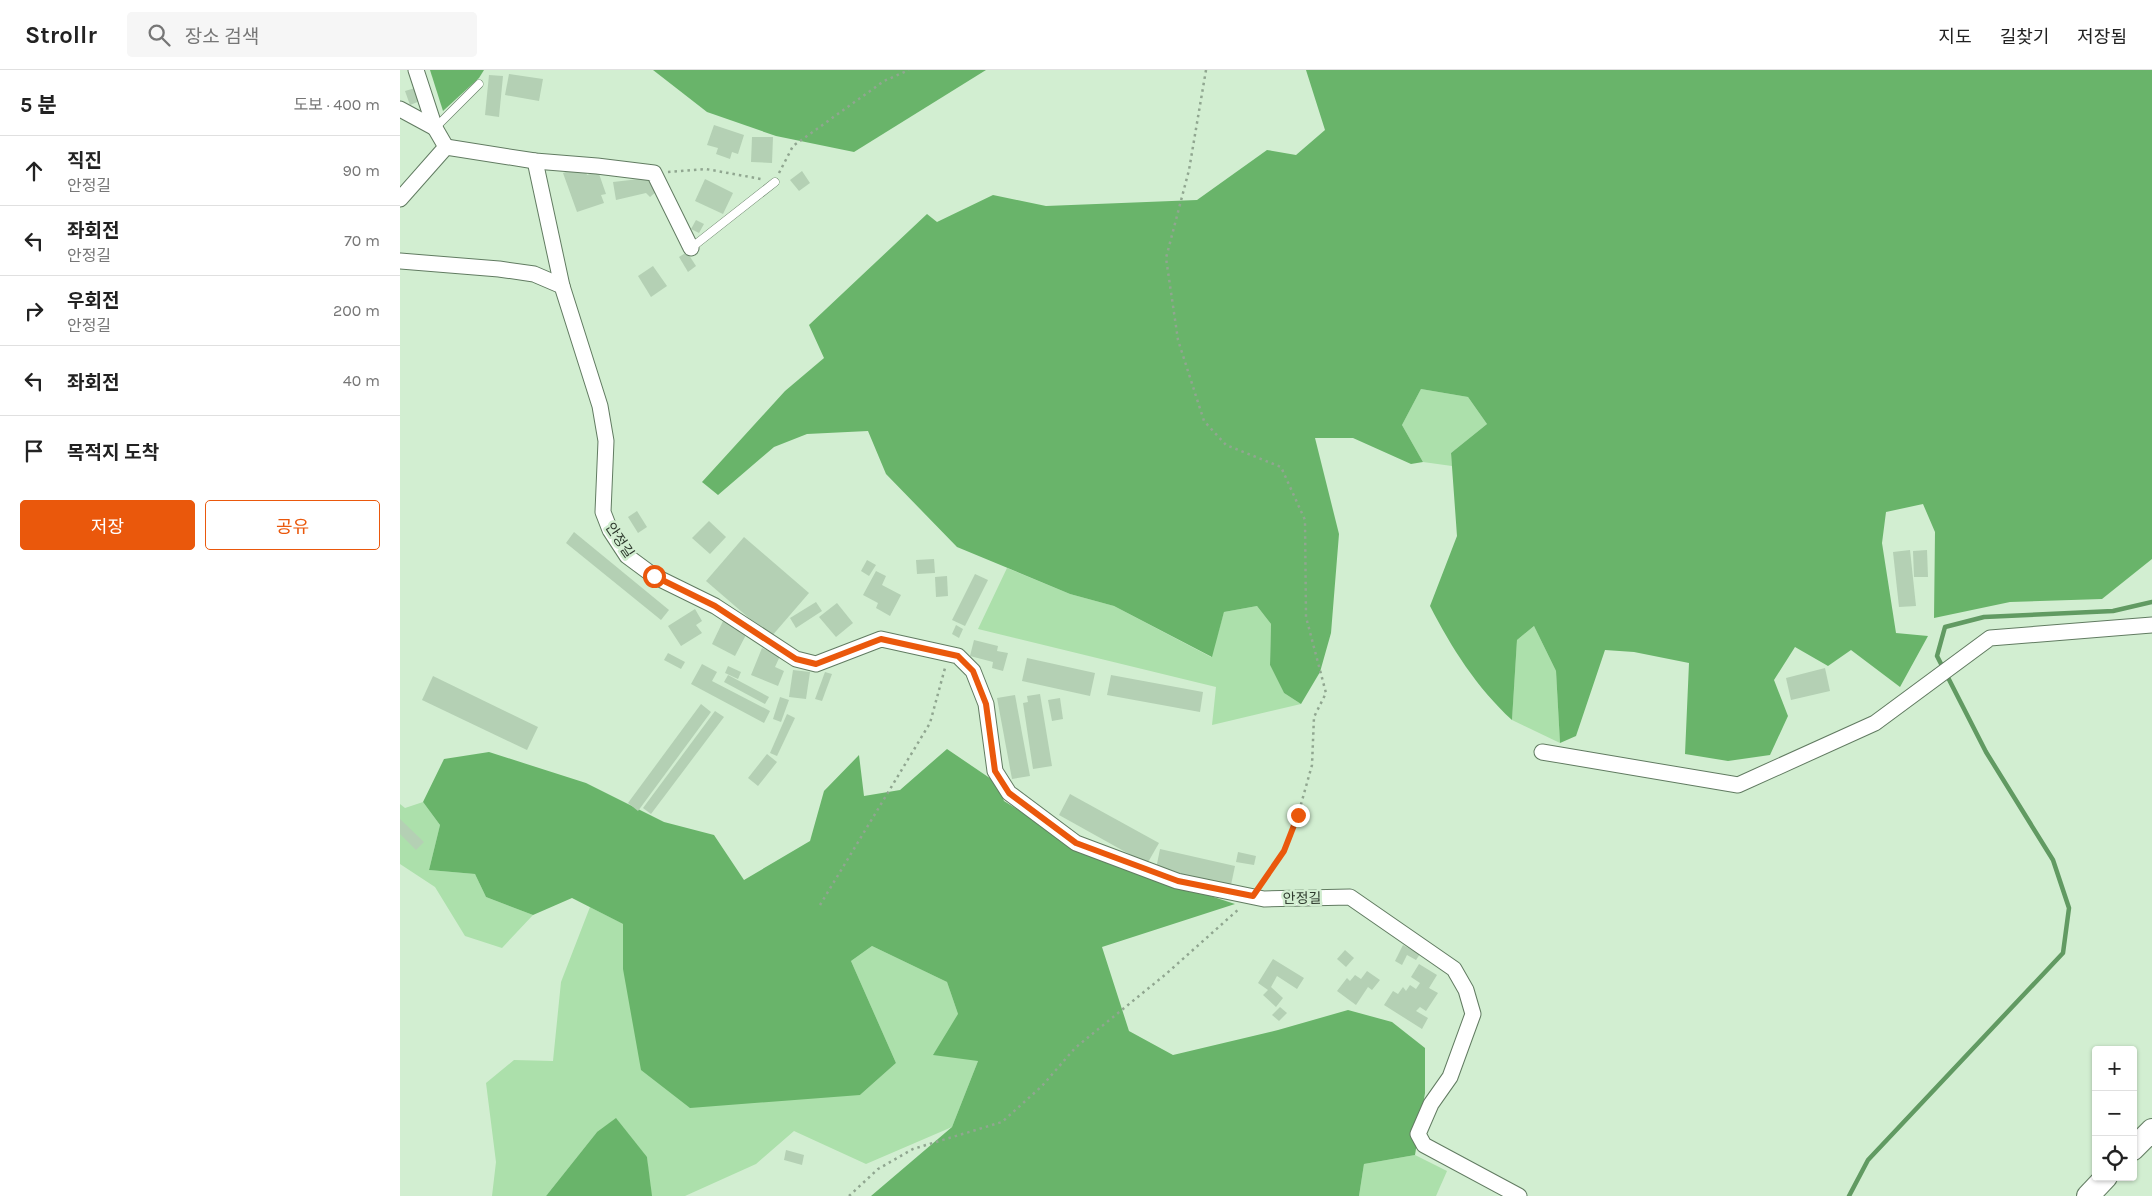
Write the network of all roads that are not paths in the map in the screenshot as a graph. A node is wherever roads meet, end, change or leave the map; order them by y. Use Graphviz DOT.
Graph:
graph roads {
  1 [pos="416,70"];
  2 [pos="480,84"];
  3 [pos="400,109"];
  4 [pos="435,128"];
  5 [pos="446,147"];
  6 [pos="535,161"];
  7 [pos="774,182"];
  8 [pos="400,199"];
  9 [pos="691,248"];
  10 [pos="400,261"];
  11 [pos="562,286"];
  12 [pos="2152,625"];
  13 [pos="1542,752"];
  14 [pos="2152,1130"];
  15 [pos="2137,1145"];
  16 [pos="2102,1181"];
  17 [pos="1519,1196"];
  18 [pos="2088,1196"];
  1 -- 4 [label="street"];
  2 -- 4 [label="lane"];
  3 -- 4 [label="street"];
  4 -- 5 [label="street"];
  5 -- 6 [label="street"];
  5 -- 8 [label="street"];
  6 -- 9 [label="street"];
  6 -- 11 [label="street, 안정길"];
  7 -- 9 [label="lane"];
  10 -- 11 [label="street"];
  11 -- 17 [label="street, 안정길"];
  12 -- 13 [label="street"];
  14 -- 15 [label="main road"];
  16 -- 18 [label="main road"];
}
